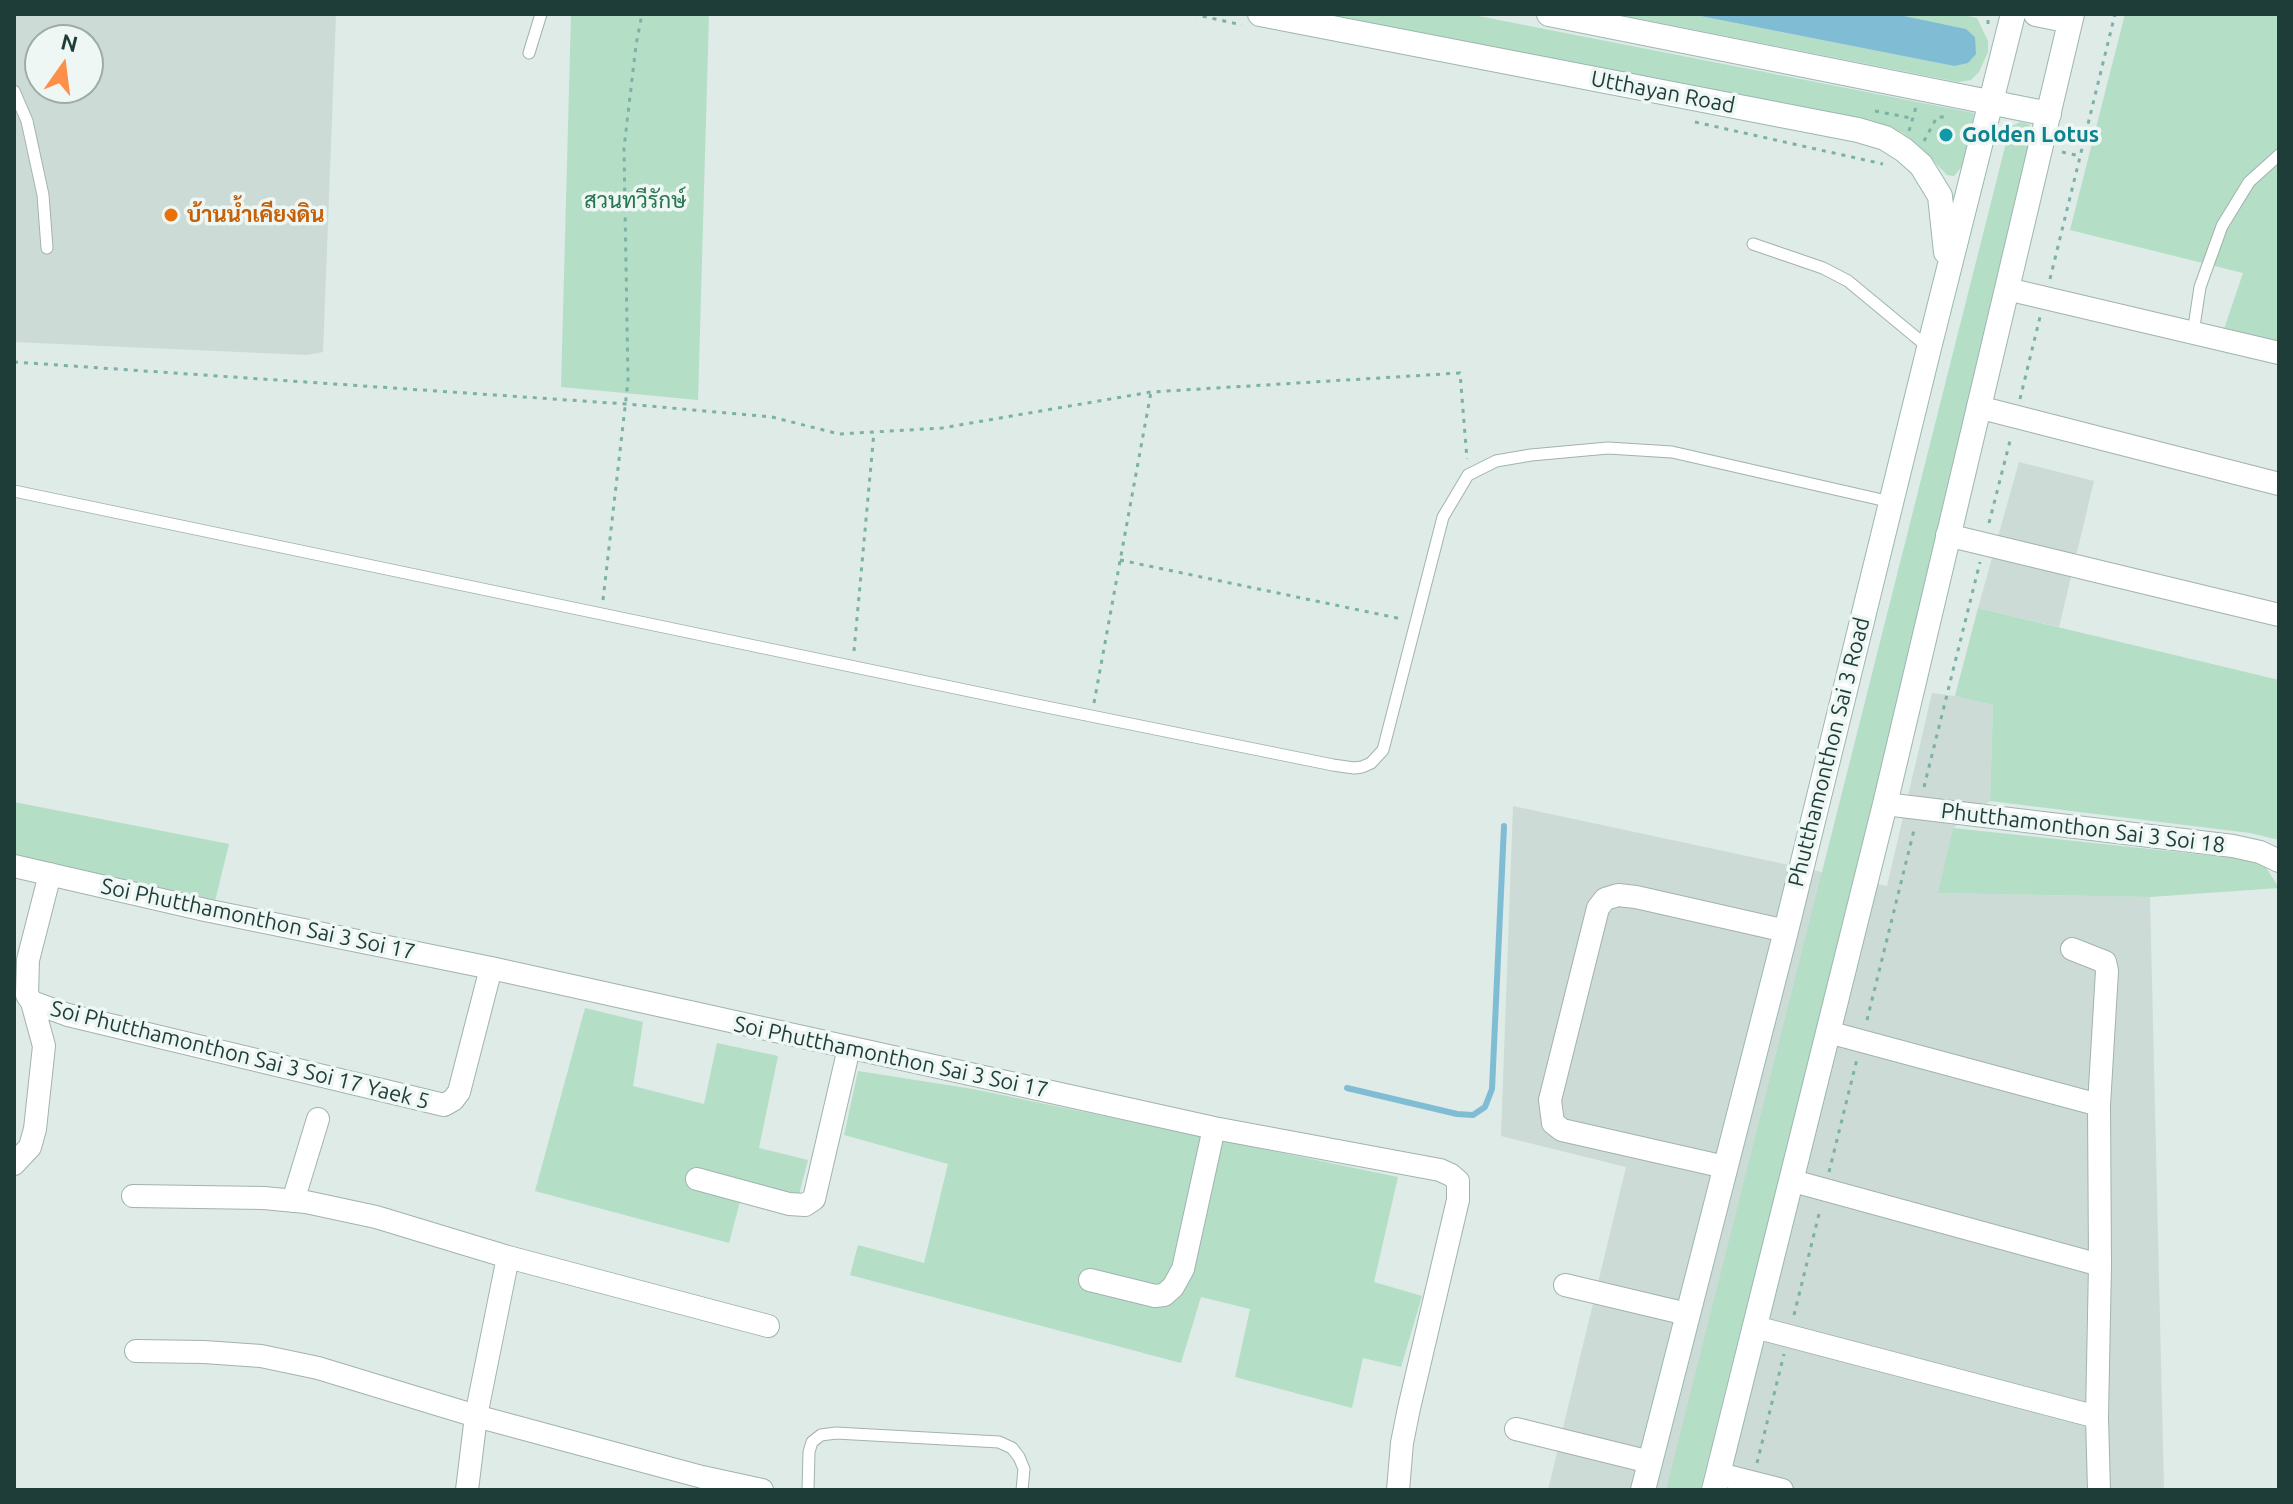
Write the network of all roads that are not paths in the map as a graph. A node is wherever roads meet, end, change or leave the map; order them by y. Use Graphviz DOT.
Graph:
graph roads {
  1 [pos="541,14"];
  2 [pos="1260,14"];
  3 [pos="1549,14"];
  4 [pos="2013,14"];
  5 [pos="2036,14"];
  6 [pos="2071,18"];
  7 [pos="529,53"];
  8 [pos="14,91"];
  9 [pos="1993,102"];
  10 [pos="2049,114"];
  11 [pos="2279,155"];
  12 [pos="1753,244"];
  13 [pos="47,248"];
  14 [pos="2007,289"];
  15 [pos="1941,299"];
  16 [pos="2193,333"];
  17 [pos="1929,348"];
  18 [pos="2279,353"];
  19 [pos="1978,407"];
  20 [pos="2279,484"];
  21 [pos="14,491"];
  22 [pos="1891,502"];
  23 [pos="1947,535"];
  24 [pos="2279,615"];
  25 [pos="1885,804"];
  26 [pos="2279,861"];
  27 [pos="14,866"];
  28 [pos="50,874"];
  29 [pos="1786,931"];
  30 [pos="2072,949"];
  31 [pos="491,968"];
  32 [pos="24,998"];
  33 [pos="1828,1032"];
  34 [pos="849,1048"];
  35 [pos="2099,1105"];
  36 [pos="318,1119"];
  37 [pos="1214,1128"];
  38 [pos="14,1164"];
  39 [pos="1725,1167"];
  40 [pos="697,1179"];
  41 [pos="1793,1181"];
  42 [pos="133,1196"];
  43 [pos="293,1201"];
  44 [pos="508,1257"];
  45 [pos="2100,1265"];
  46 [pos="1090,1280"];
  47 [pos="1565,1285"];
  48 [pos="1687,1314"];
  49 [pos="768,1326"];
  50 [pos="1755,1327"];
  51 [pos="136,1351"];
  52 [pos="476,1416"];
  53 [pos="2097,1417"];
  54 [pos="1516,1429"];
  55 [pos="1650,1462"];
  56 [pos="1716,1482"];
  57 [pos="467,1490"];
  58 [pos="762,1490"];
  59 [pos="808,1490"];
  60 [pos="1022,1490"];
  61 [pos="1398,1490"];
  62 [pos="1643,1490"];
  63 [pos="1782,1490"];
  64 [pos="2099,1490"];
  1 -- 7 [label="lane"];
  2 -- 15 [label="main road, Utthayan Road"];
  3 -- 9 [label="main road"];
  4 -- 9 [label="main road, Phutthamonthon Sai 3 Road"];
  5 -- 6 [label="main road"];
  6 -- 10 [label="main road"];
  8 -- 13 [label="lane"];
  9 -- 10 [label="main road"];
  9 -- 15 [label="main road, Phutthamonthon Sai 3 Road"];
  10 -- 14 [label="main road"];
  11 -- 16 [label="lane"];
  12 -- 17 [label="lane"];
  14 -- 16 [label="street"];
  14 -- 19 [label="main road"];
  15 -- 17 [label="main road, Phutthamonthon Sai 3 Road"];
  16 -- 18 [label="street"];
  17 -- 22 [label="main road, Phutthamonthon Sai 3 Road"];
  19 -- 20 [label="street"];
  19 -- 23 [label="main road"];
  21 -- 22 [label="lane"];
  22 -- 29 [label="main road, Phutthamonthon Sai 3 Road"];
  23 -- 24 [label="street"];
  23 -- 25 [label="main road"];
  25 -- 26 [label="street, Phutthamonthon Sai 3 Soi 18"];
  25 -- 33 [label="main road"];
  27 -- 28 [label="street, Soi Phutthamonthon Sai 3 Soi 17"];
  28 -- 31 [label="street, Soi Phutthamonthon Sai 3 Soi 17"];
  28 -- 32 [label="street"];
  29 -- 39 [label="main road, Phutthamonthon Sai 3 Road"];
  29 -- 39 [label="street"];
  30 -- 35 [label="street"];
  31 -- 32 [label="street, Soi Phutthamonthon Sai 3 Soi 17 Yaek 5"];
  31 -- 34 [label="street, Soi Phutthamonthon Sai 3 Soi 17"];
  32 -- 38 [label="street"];
  33 -- 35 [label="street"];
  33 -- 41 [label="main road"];
  34 -- 37 [label="street, Soi Phutthamonthon Sai 3 Soi 17"];
  34 -- 40 [label="street"];
  35 -- 45 [label="street"];
  36 -- 43 [label="street"];
  37 -- 46 [label="street"];
  37 -- 61 [label="street, Soi Phutthamonthon Sai 3 Soi 17"];
  39 -- 48 [label="main road, Phutthamonthon Sai 3 Road"];
  41 -- 45 [label="street"];
  41 -- 50 [label="main road"];
  42 -- 43 [label="street"];
  43 -- 44 [label="street"];
  44 -- 49 [label="street"];
  44 -- 52 [label="street"];
  45 -- 53 [label="street"];
  47 -- 48 [label="street"];
  48 -- 55 [label="main road, Phutthamonthon Sai 3 Road"];
  50 -- 53 [label="street"];
  50 -- 56 [label="main road"];
  51 -- 52 [label="street"];
  52 -- 57 [label="street"];
  52 -- 58 [label="street"];
  53 -- 64 [label="street"];
  54 -- 55 [label="street"];
  55 -- 62 [label="main road, Phutthamonthon Sai 3 Road"];
  56 -- 63 [label="street"];
  59 -- 60 [label="lane"];
}
